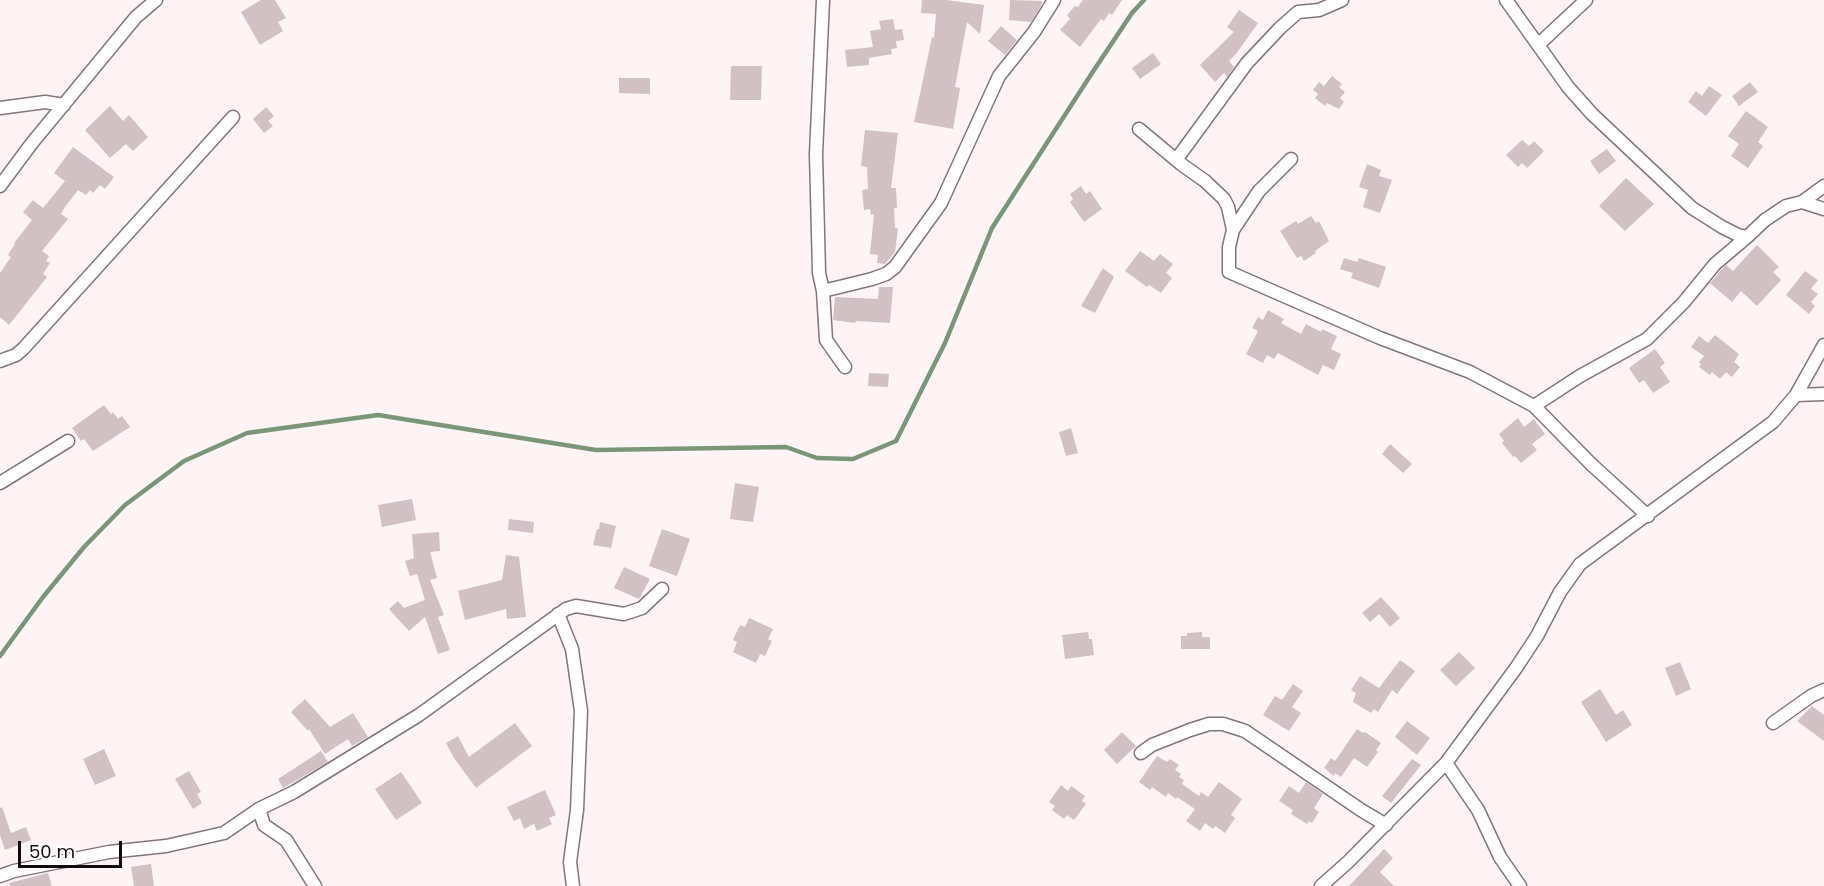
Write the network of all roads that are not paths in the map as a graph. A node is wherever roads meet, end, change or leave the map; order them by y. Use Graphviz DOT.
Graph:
graph roads {
  1 [pos="156,0"];
  2 [pos="823,0"];
  3 [pos="1054,0"];
  4 [pos="1342,0"];
  5 [pos="1506,0"];
  6 [pos="1586,0"];
  7 [pos="1539,44"];
  8 [pos="64,105"];
  9 [pos="0,108"];
  10 [pos="233,117"];
  11 [pos="1139,129"];
  12 [pos="1291,159"];
  13 [pos="1176,160"];
  14 [pos="0,186"];
  15 [pos="1824,186"];
  16 [pos="1802,202"];
  17 [pos="1824,209"];
  18 [pos="1233,230"];
  19 [pos="1747,237"];
  20 [pos="823,291"];
  21 [pos="1824,346"];
  22 [pos="0,361"];
  23 [pos="845,367"];
  24 [pos="1824,394"];
  25 [pos="1796,395"];
  26 [pos="1534,406"];
  27 [pos="68,441"];
  28 [pos="0,483"];
  29 [pos="1648,516"];
  30 [pos="662,589"];
  31 [pos="558,614"];
  32 [pos="1824,690"];
  33 [pos="1773,723"];
  34 [pos="1141,753"];
  35 [pos="1446,763"];
  36 [pos="259,809"];
  37 [pos="1386,825"];
  38 [pos="0,876"];
  39 [pos="315,886"];
  40 [pos="573,886"];
  41 [pos="1321,886"];
  42 [pos="1520,886"];
  1 -- 8 [label="street"];
  2 -- 20 [label="street"];
  3 -- 20 [label="street"];
  4 -- 13 [label="street"];
  5 -- 7 [label="street"];
  6 -- 7 [label="street"];
  7 -- 19 [label="street"];
  8 -- 9 [label="street"];
  8 -- 14 [label="street"];
  10 -- 22 [label="street"];
  11 -- 13 [label="street"];
  12 -- 18 [label="street"];
  13 -- 18 [label="street"];
  15 -- 16 [label="street"];
  16 -- 17 [label="street"];
  16 -- 19 [label="street"];
  18 -- 26 [label="street"];
  19 -- 26 [label="street"];
  20 -- 23 [label="street"];
  21 -- 25 [label="street"];
  24 -- 25 [label="street"];
  25 -- 29 [label="street"];
  26 -- 29 [label="street"];
  27 -- 28 [label="street"];
  29 -- 35 [label="street"];
  30 -- 31 [label="street"];
  31 -- 36 [label="street"];
  31 -- 40 [label="street"];
  32 -- 33 [label="street"];
  34 -- 37 [label="street"];
  35 -- 37 [label="street"];
  35 -- 42 [label="street"];
  36 -- 38 [label="street"];
  36 -- 39 [label="street"];
  37 -- 41 [label="street"];
}
